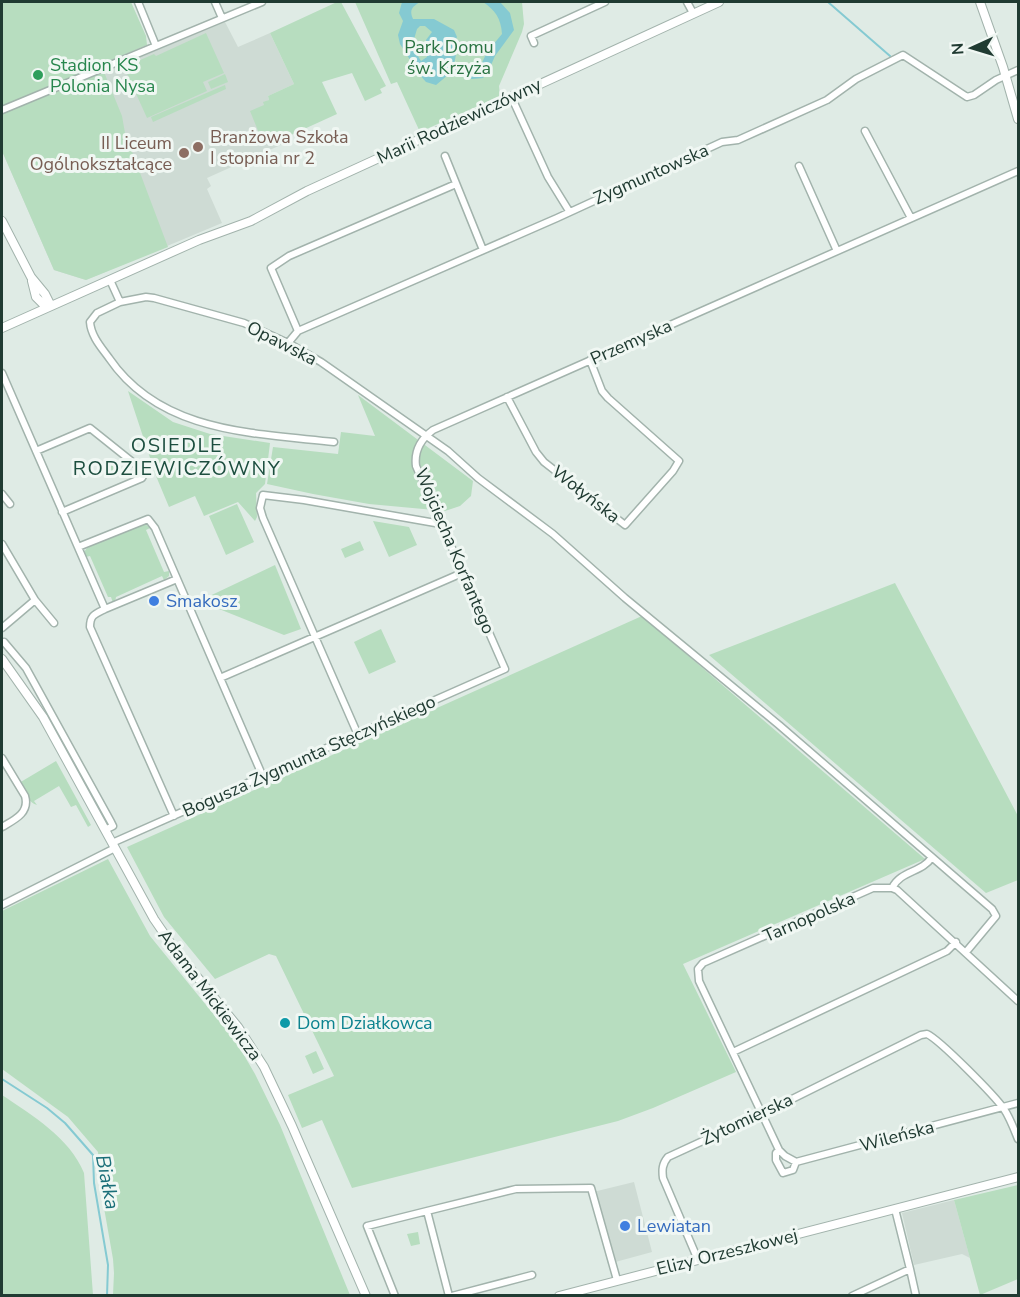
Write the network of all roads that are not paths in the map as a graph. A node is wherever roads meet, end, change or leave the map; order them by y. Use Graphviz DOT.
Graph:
graph roads {
  1 [pos="138,2"];
  2 [pos="215,2"];
  3 [pos="262,2"];
  4 [pos="605,2"];
  5 [pos="687,2"];
  6 [pos="719,2"];
  7 [pos="980,2"];
  8 [pos="693,13"];
  9 [pos="222,18"];
  10 [pos="534,43"];
  11 [pos="156,46"];
  12 [pos="1018,70"];
  13 [pos="1005,76"];
  14 [pos="511,96"];
  15 [pos="2,110"];
  16 [pos="1018,118"];
  17 [pos="865,131"];
  18 [pos="445,156"];
  19 [pos="799,166"];
  20 [pos="1018,171"];
  21 [pos="456,184"];
  22 [pos="569,211"];
  23 [pos="911,218"];
  24 [pos="2,221"];
  25 [pos="483,250"];
  26 [pos="837,251"];
  27 [pos="31,277"];
  28 [pos="111,280"];
  29 [pos="36,297"];
  30 [pos="120,302"];
  31 [pos="49,307"];
  32 [pos="26,317"];
  33 [pos="2,328"];
  34 [pos="298,331"];
  35 [pos="288,343"];
  36 [pos="590,360"];
  37 [pos="2,373"];
  38 [pos="507,397"];
  39 [pos="427,435"];
  40 [pos="334,442"];
  41 [pos="36,451"];
  42 [pos="2,494"];
  43 [pos="10,504"];
  44 [pos="62,512"];
  45 [pos="441,524"];
  46 [pos="2,544"];
  47 [pos="78,547"];
  48 [pos="462,573"];
  49 [pos="177,580"];
  50 [pos="35,600"];
  51 [pos="105,609"];
  52 [pos="54,623"];
  53 [pos="2,628"];
  54 [pos="314,637"];
  55 [pos="4,642"];
  56 [pos="2,660"];
  57 [pos="26,668"];
  58 [pos="505,669"];
  59 [pos="15,677"];
  60 [pos="220,678"];
  61 [pos="358,735"];
  62 [pos="2,758"];
  63 [pos="263,777"];
  64 [pos="174,816"];
  65 [pos="2,827"];
  66 [pos="105,830"];
  67 [pos="113,845"];
  68 [pos="932,857"];
  69 [pos="892,888"];
  70 [pos="2,905"];
  71 [pos="956,942"];
  72 [pos="966,951"];
  73 [pos="1018,1001"];
  74 [pos="733,1052"];
  75 [pos="1018,1104"];
  76 [pos="1003,1108"];
  77 [pos="762,1113"];
  78 [pos="1018,1139"];
  79 [pos="780,1150"];
  80 [pos="796,1162"];
  81 [pos="1018,1177"];
  82 [pos="895,1209"];
  83 [pos="427,1211"];
  84 [pos="698,1260"];
  85 [pos="910,1269"];
  86 [pos="532,1275"];
  87 [pos="617,1280"];
  88 [pos="366,1296"];
  89 [pos="395,1296"];
  90 [pos="451,1296"];
  91 [pos="559,1296"];
  92 [pos="852,1296"];
  93 [pos="916,1296"];
  1 -- 11 [label="street"];
  2 -- 9 [label="street"];
  3 -- 9 [label="street"];
  4 -- 10 [label="street"];
  5 -- 8 [label="street"];
  6 -- 8 [label="street, Marii Rodziewiczówny"];
  7 -- 13 [label="street"];
  8 -- 14 [label="street, Marii Rodziewiczówny"];
  9 -- 11 [label="street"];
  11 -- 15 [label="street"];
  12 -- 13 [label="street"];
  13 -- 16 [label="street"];
  13 -- 22 [label="street, Zygmuntowska"];
  14 -- 22 [label="street"];
  14 -- 28 [label="street, Marii Rodziewiczówny"];
  17 -- 23 [label="street"];
  18 -- 21 [label="street"];
  19 -- 26 [label="street"];
  20 -- 23 [label="street, Przemyska"];
  21 -- 25 [label="street"];
  21 -- 34 [label="street"];
  22 -- 25 [label="street, Zygmuntowska"];
  23 -- 26 [label="street, Przemyska"];
  24 -- 27 [label="street"];
  25 -- 34 [label="street, Zygmuntowska"];
  26 -- 36 [label="street, Przemyska"];
  27 -- 29 [label="street"];
  27 -- 31 [label="street"];
  28 -- 30 [label="street"];
  28 -- 31 [label="street, Marii Rodziewiczówny"];
  29 -- 31 [label="street"];
  29 -- 32 [label="street"];
  30 -- 35 [label="street, Opawska"];
  30 -- 40 [label="street, Opawska"];
  31 -- 32 [label="street, Marii Rodziewiczówny"];
  32 -- 33 [label="street, Marii Rodziewiczówny"];
  34 -- 35 [label="street, Zygmuntowska"];
  35 -- 39 [label="street, Opawska"];
  36 -- 38 [label="street, Przemyska"];
  36 -- 38 [label="street, Wołyńska"];
  37 -- 41 [label="street"];
  38 -- 39 [label="street, Przemyska"];
  39 -- 45 [label="street, Wojciecha Korfantego"];
  39 -- 68 [label="street, Opawska"];
  41 -- 44 [label="street"];
  41 -- 44 [label="street"];
  42 -- 43 [label="street"];
  44 -- 47 [label="street"];
  45 -- 48 [label="street, Wojciecha Korfantego"];
  45 -- 54 [label="street"];
  46 -- 50 [label="street"];
  47 -- 49 [label="street"];
  47 -- 51 [label="street"];
  48 -- 54 [label="street"];
  48 -- 58 [label="street, Wojciecha Korfantego"];
  49 -- 51 [label="street"];
  49 -- 60 [label="street"];
  50 -- 52 [label="street"];
  50 -- 53 [label="street"];
  51 -- 64 [label="street"];
  54 -- 60 [label="street"];
  54 -- 61 [label="street"];
  55 -- 57 [label="street, Adama Mickiewicza"];
  56 -- 59 [label="street, Adama Mickiewicza"];
  57 -- 59 [label="street"];
  57 -- 66 [label="street, Adama Mickiewicza"];
  58 -- 61 [label="street, Bogusza Zygmunta Stęczyńskiego"];
  59 -- 66 [label="street, Adama Mickiewicza"];
  60 -- 63 [label="street"];
  61 -- 63 [label="street, Bogusza Zygmunta Stęczyńskiego"];
  62 -- 65 [label="street"];
  63 -- 64 [label="street, Bogusza Zygmunta Stęczyńskiego"];
  64 -- 67 [label="street, Bogusza Zygmunta Stęczyńskiego"];
  66 -- 67 [label="street, Adama Mickiewicza"];
  67 -- 70 [label="street, Bogusza Zygmunta Stęczyńskiego"];
  67 -- 88 [label="street, Adama Mickiewicza"];
  68 -- 69 [label="street"];
  68 -- 72 [label="street, Opawska"];
  69 -- 71 [label="street"];
  69 -- 74 [label="street, Tarnopolska"];
  71 -- 72 [label="street"];
  71 -- 74 [label="street"];
  72 -- 73 [label="street"];
  74 -- 77 [label="street"];
  75 -- 76 [label="street, Wileńska"];
  76 -- 77 [label="street, Żytomierska"];
  76 -- 78 [label="street"];
  76 -- 80 [label="street, Wileńska"];
  77 -- 79 [label="street"];
  77 -- 84 [label="street, Żytomierska"];
  79 -- 80 [label="street"];
  79 -- 80 [label="street, Wileńska"];
  81 -- 82 [label="street, Elizy Orzeszkowej"];
  82 -- 84 [label="street, Elizy Orzeszkowej"];
  82 -- 85 [label="street"];
  83 -- 87 [label="street"];
  83 -- 89 [label="street"];
  83 -- 90 [label="street"];
  84 -- 87 [label="street, Elizy Orzeszkowej"];
  85 -- 92 [label="street"];
  85 -- 93 [label="street"];
  86 -- 90 [label="street"];
  87 -- 91 [label="street, Elizy Orzeszkowej"];
}
